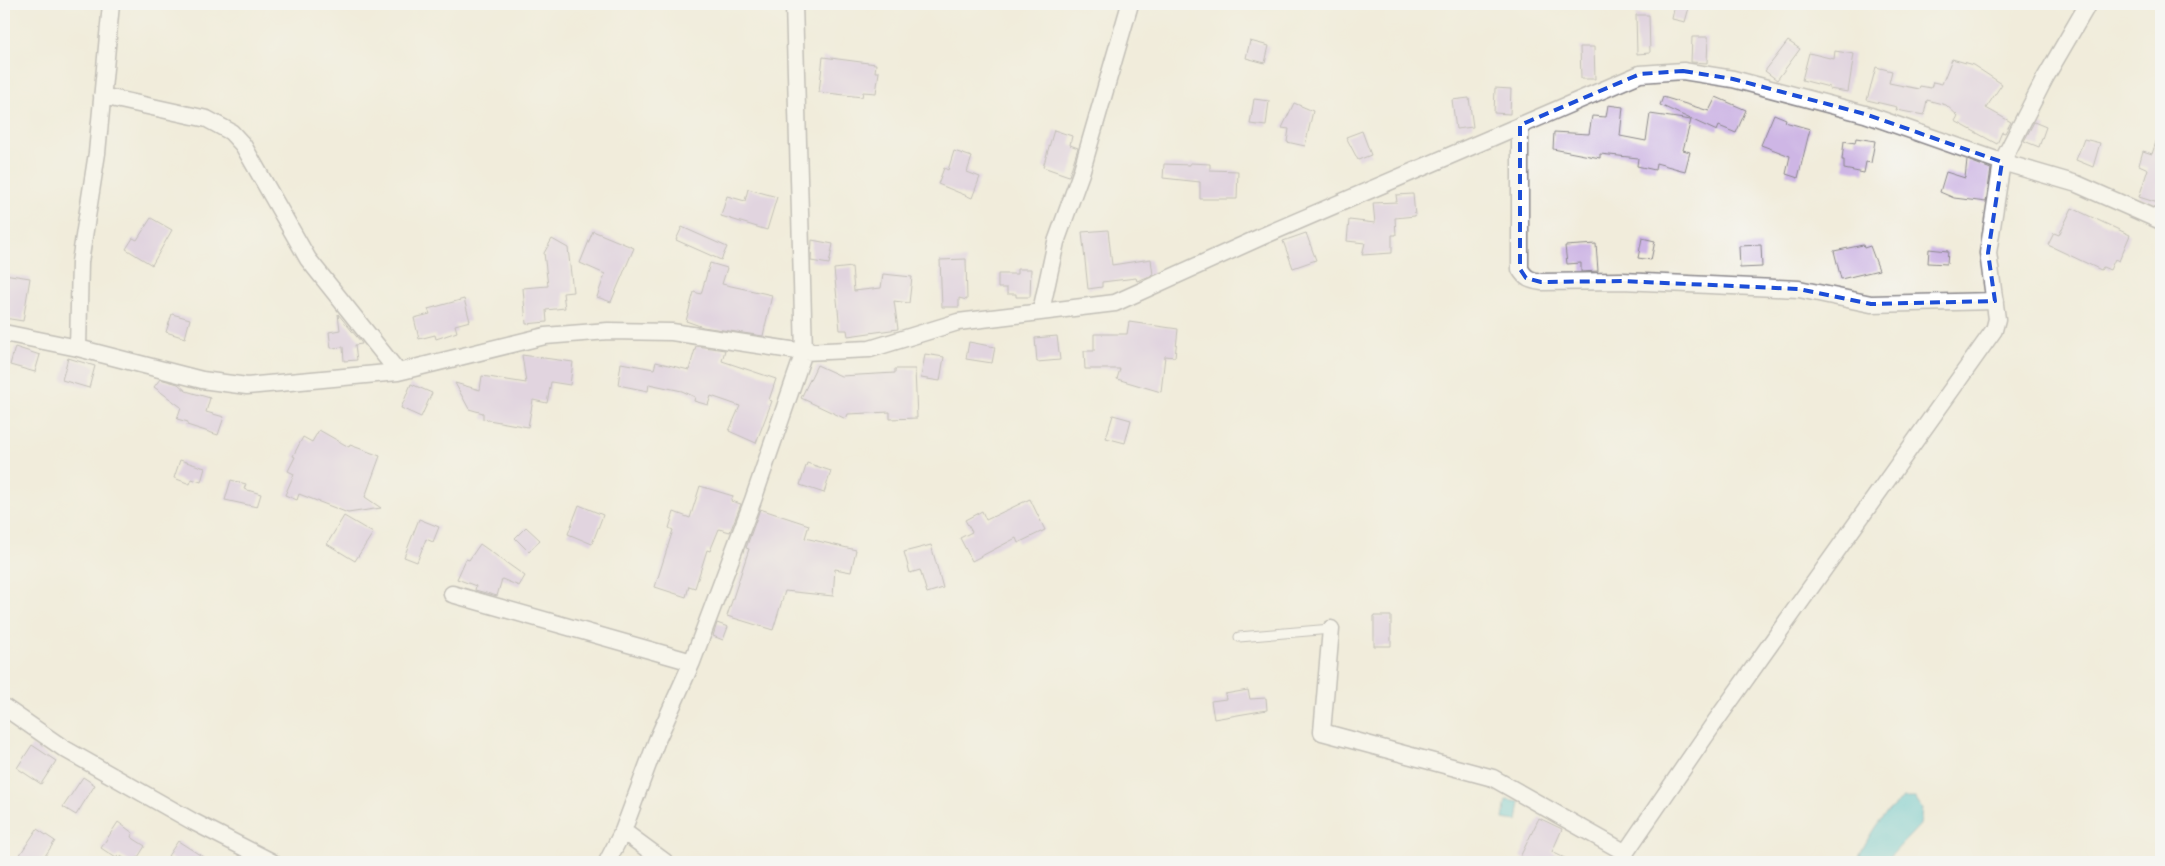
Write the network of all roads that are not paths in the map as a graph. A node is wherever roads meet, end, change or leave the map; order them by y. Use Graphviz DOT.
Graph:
graph roads {
  1 [pos="111,4"];
  2 [pos="794,4"];
  3 [pos="1130,4"];
  4 [pos="2088,4"];
  5 [pos="102,96"];
  6 [pos="1520,124"];
  7 [pos="2002,162"];
  8 [pos="2161,221"];
  9 [pos="1995,301"];
  10 [pos="1041,311"];
  11 [pos="4,333"];
  12 [pos="78,348"];
  13 [pos="804,352"];
  14 [pos="398,372"];
  15 [pos="452,594"];
  16 [pos="1331,629"];
  17 [pos="1239,637"];
  18 [pos="692,662"];
  19 [pos="4,707"];
  20 [pos="623,831"];
  21 [pos="1622,858"];
  22 [pos="272,862"];
  23 [pos="607,862"];
  24 [pos="665,862"];
  1 -- 5 [label="street"];
  2 -- 13 [label="street"];
  3 -- 10 [label="street"];
  4 -- 7 [label="street"];
  5 -- 12 [label="street"];
  5 -- 14 [label="street"];
  6 -- 7 [label="street"];
  6 -- 9 [label="street"];
  6 -- 10 [label="street"];
  7 -- 8 [label="street"];
  7 -- 9 [label="street"];
  9 -- 21 [label="street"];
  10 -- 13 [label="street"];
  11 -- 12 [label="street"];
  12 -- 14 [label="street"];
  13 -- 14 [label="street"];
  13 -- 18 [label="street"];
  15 -- 18 [label="street"];
  16 -- 17 [label="lane"];
  16 -- 21 [label="street"];
  18 -- 20 [label="street"];
  19 -- 22 [label="street"];
  20 -- 23 [label="street"];
  20 -- 24 [label="street"];
}
